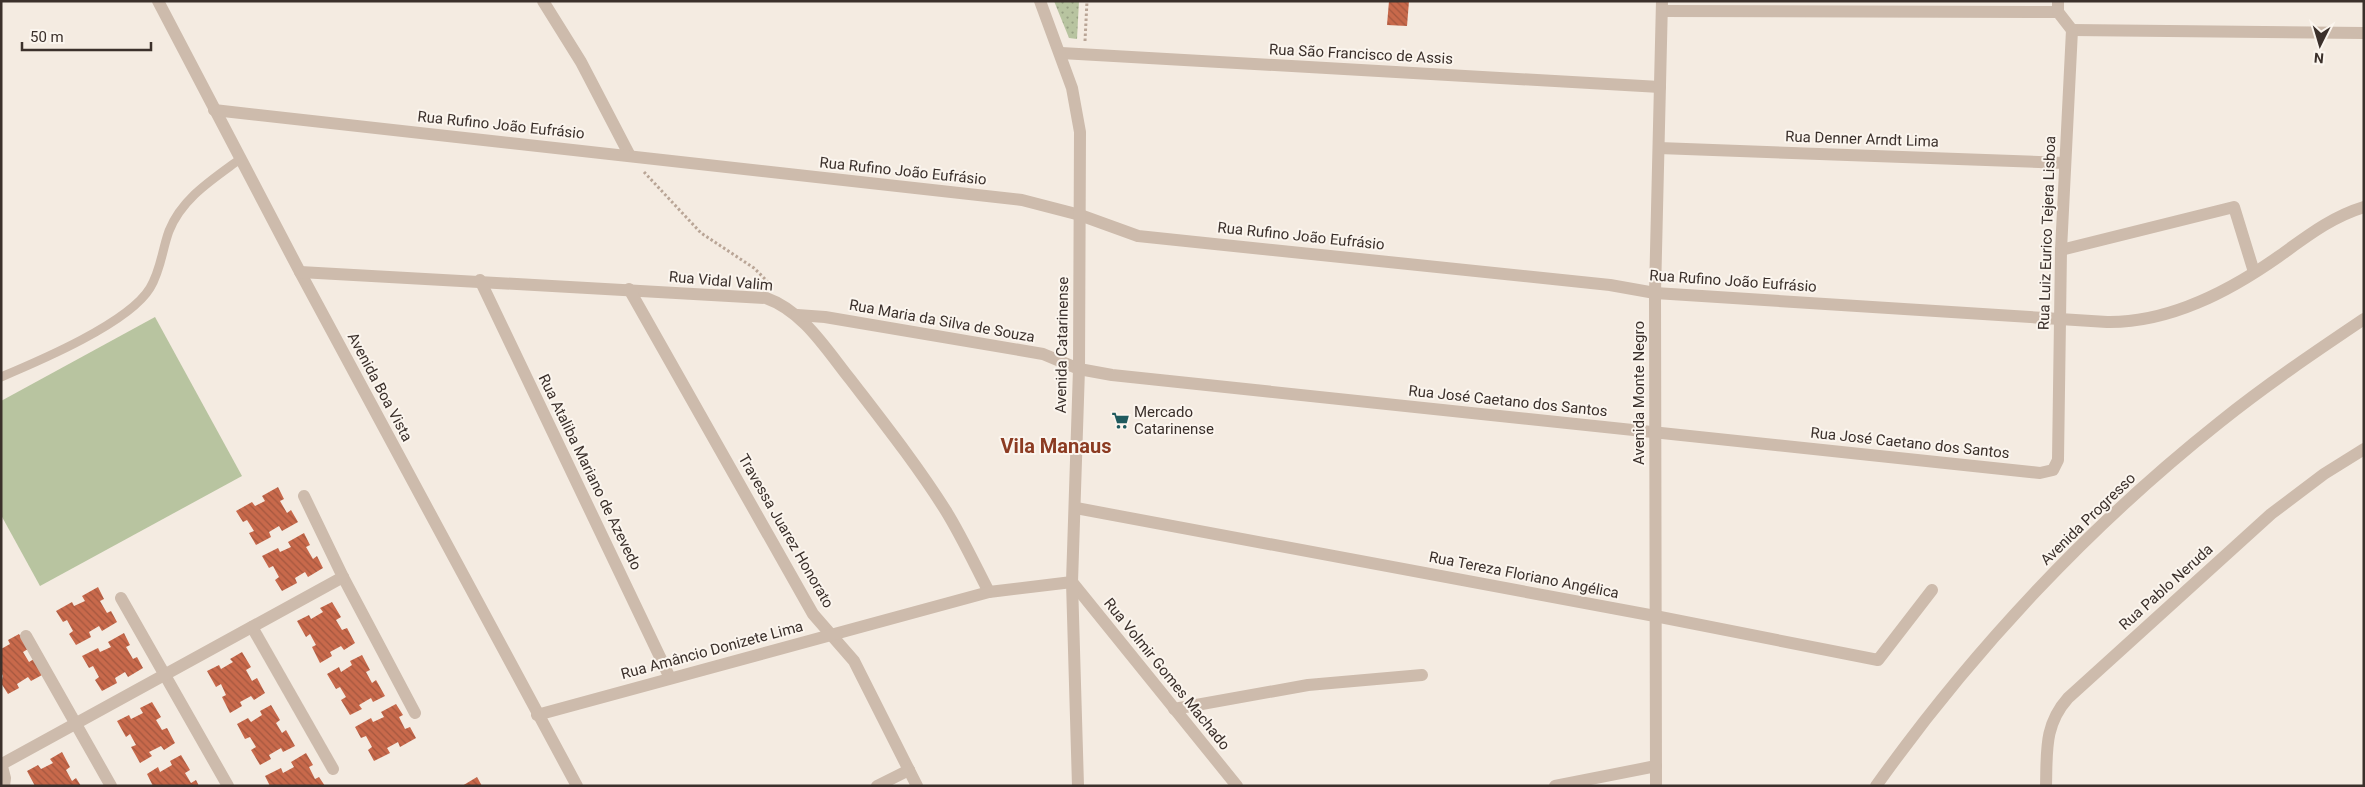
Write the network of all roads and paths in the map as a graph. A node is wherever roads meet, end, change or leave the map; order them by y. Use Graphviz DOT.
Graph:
graph roads {
  1 [pos="158,1"];
  2 [pos="543,1"];
  3 [pos="1040,1"];
  4 [pos="1087,1"];
  5 [pos="1662,6"];
  6 [pos="2058,7"];
  7 [pos="2072,30"];
  8 [pos="2364,32"];
  9 [pos="1060,53"];
  10 [pos="1084,54"];
  11 [pos="1660,88"];
  12 [pos="214,110"];
  13 [pos="1659,148"];
  14 [pos="630,156"];
  15 [pos="240,159"];
  16 [pos="2065,163"];
  17 [pos="2364,207"];
  18 [pos="1080,215"];
  19 [pos="2061,250"];
  20 [pos="300,272"];
  21 [pos="2254,272"];
  22 [pos="480,280"];
  23 [pos="629,289"];
  24 [pos="1655,293"];
  25 [pos="778,302"];
  26 [pos="797,315"];
  27 [pos="2059,319"];
  28 [pos="2364,319"];
  29 [pos="1079,369"];
  30 [pos="1,377"];
  31 [pos="1656,433"];
  32 [pos="2364,449"];
  33 [pos="2052,470"];
  34 [pos="304,496"];
  35 [pos="1076,508"];
  36 [pos="343,577"];
  37 [pos="1072,582"];
  38 [pos="1932,590"];
  39 [pos="988,592"];
  40 [pos="121,598"];
  41 [pos="1655,616"];
  42 [pos="252,627"];
  43 [pos="832,634"];
  44 [pos="26,636"];
  45 [pos="164,675"];
  46 [pos="1422,675"];
  47 [pos="670,678"];
  48 [pos="1174,709"];
  49 [pos="415,713"];
  50 [pos="537,715"];
  51 [pos="78,724"];
  52 [pos="2,764"];
  53 [pos="1656,766"];
  54 [pos="333,769"];
  55 [pos="909,770"];
  56 [pos="4,786"];
  57 [pos="110,786"];
  58 [pos="228,786"];
  59 [pos="577,786"];
  60 [pos="877,786"];
  61 [pos="917,786"];
  62 [pos="1078,786"];
  63 [pos="1237,786"];
  64 [pos="1555,786"];
  65 [pos="1656,786"];
  66 [pos="1876,786"];
  67 [pos="2046,786"];
  1 -- 12 [label="street, Avenida Boa Vista"];
  2 -- 14 [label="street"];
  3 -- 9 [label="street, Avenida Catarinense"];
  4 -- 10 [label="path"];
  5 -- 6 [label="street"];
  5 -- 11 [label="street, Avenida Monte Negro"];
  6 -- 7 [label="street"];
  7 -- 8 [label="street"];
  7 -- 16 [label="street, Rua Luiz Eurico Tejera Lisboa"];
  9 -- 10 [label="street, Rua São Francisco de Assis"];
  9 -- 18 [label="street, Avenida Catarinense"];
  10 -- 11 [label="street, Rua São Francisco de Assis"];
  11 -- 13 [label="street, Avenida Monte Negro"];
  12 -- 14 [label="street, Rua Rufino João Eufrásio"];
  12 -- 15 [label="street, Avenida Boa Vista"];
  13 -- 16 [label="street, Rua Denner Arndt Lima"];
  13 -- 24 [label="street, Avenida Monte Negro"];
  14 -- 18 [label="street, Rua Rufino João Eufrásio"];
  14 -- 25 [label="path"];
  15 -- 20 [label="street, Avenida Boa Vista"];
  15 -- 30 [label="lane"];
  16 -- 19 [label="street, Rua Luiz Eurico Tejera Lisboa"];
  17 -- 21 [label="street, Rua Rufino João Eufrásio"];
  18 -- 24 [label="street, Rua Rufino João Eufrásio"];
  18 -- 29 [label="street, Avenida Catarinense"];
  19 -- 21 [label="street"];
  19 -- 27 [label="street, Rua Luiz Eurico Tejera Lisboa"];
  20 -- 22 [label="street, Rua Vidal Valim"];
  20 -- 50 [label="street, Avenida Boa Vista"];
  21 -- 27 [label="street, Rua Rufino João Eufrásio"];
  22 -- 23 [label="street, Rua Vidal Valim"];
  22 -- 47 [label="street, Rua Ataliba Mariano de Azevedo"];
  23 -- 25 [label="street, Rua Vidal Valim"];
  23 -- 43 [label="street, Travessa Juarez Honorato"];
  24 -- 27 [label="street, Rua Rufino João Eufrásio"];
  24 -- 31 [label="street, Avenida Monte Negro"];
  25 -- 26 [label="street, Rua Vidal Valim"];
  26 -- 29 [label="street, Rua Maria da Silva de Souza"];
  26 -- 39 [label="street, Rua Vidal Valim"];
  27 -- 33 [label="street, Rua Luiz Eurico Tejera Lisboa"];
  28 -- 66 [label="street, Avenida Progresso"];
  29 -- 31 [label="street, Rua José Caetano dos Santos"];
  29 -- 35 [label="street, Avenida Catarinense"];
  31 -- 33 [label="street, Rua José Caetano dos Santos"];
  31 -- 41 [label="street, Avenida Monte Negro"];
  32 -- 67 [label="street, Rua Pablo Neruda"];
  34 -- 36 [label="street"];
  35 -- 37 [label="street, Avenida Catarinense"];
  35 -- 41 [label="street, Rua Tereza Floriano Angélica"];
  36 -- 42 [label="street"];
  36 -- 49 [label="street"];
  37 -- 39 [label="street, Rua Amâncio Donizete Lima"];
  37 -- 48 [label="street, Rua Volmir Gomes Machado"];
  37 -- 62 [label="street, Avenida Catarinense"];
  38 -- 41 [label="street, Rua Tereza Floriano Angélica"];
  39 -- 43 [label="street, Rua Amâncio Donizete Lima"];
  40 -- 45 [label="street"];
  41 -- 53 [label="street, Avenida Monte Negro"];
  42 -- 45 [label="street"];
  42 -- 54 [label="street"];
  43 -- 47 [label="street, Rua Amâncio Donizete Lima"];
  43 -- 55 [label="street, Travessa Juarez Honorato"];
  44 -- 51 [label="street"];
  45 -- 51 [label="street"];
  45 -- 58 [label="street"];
  46 -- 48 [label="street"];
  47 -- 50 [label="street, Rua Amâncio Donizete Lima"];
  48 -- 63 [label="street, Rua Volmir Gomes Machado"];
  50 -- 59 [label="street, Avenida Boa Vista"];
  51 -- 52 [label="street"];
  51 -- 57 [label="street"];
  52 -- 56 [label="street"];
  53 -- 64 [label="street"];
  53 -- 65 [label="street, Avenida Monte Negro"];
  55 -- 60 [label="street"];
  55 -- 61 [label="street, Travessa Juarez Honorato"];
}
